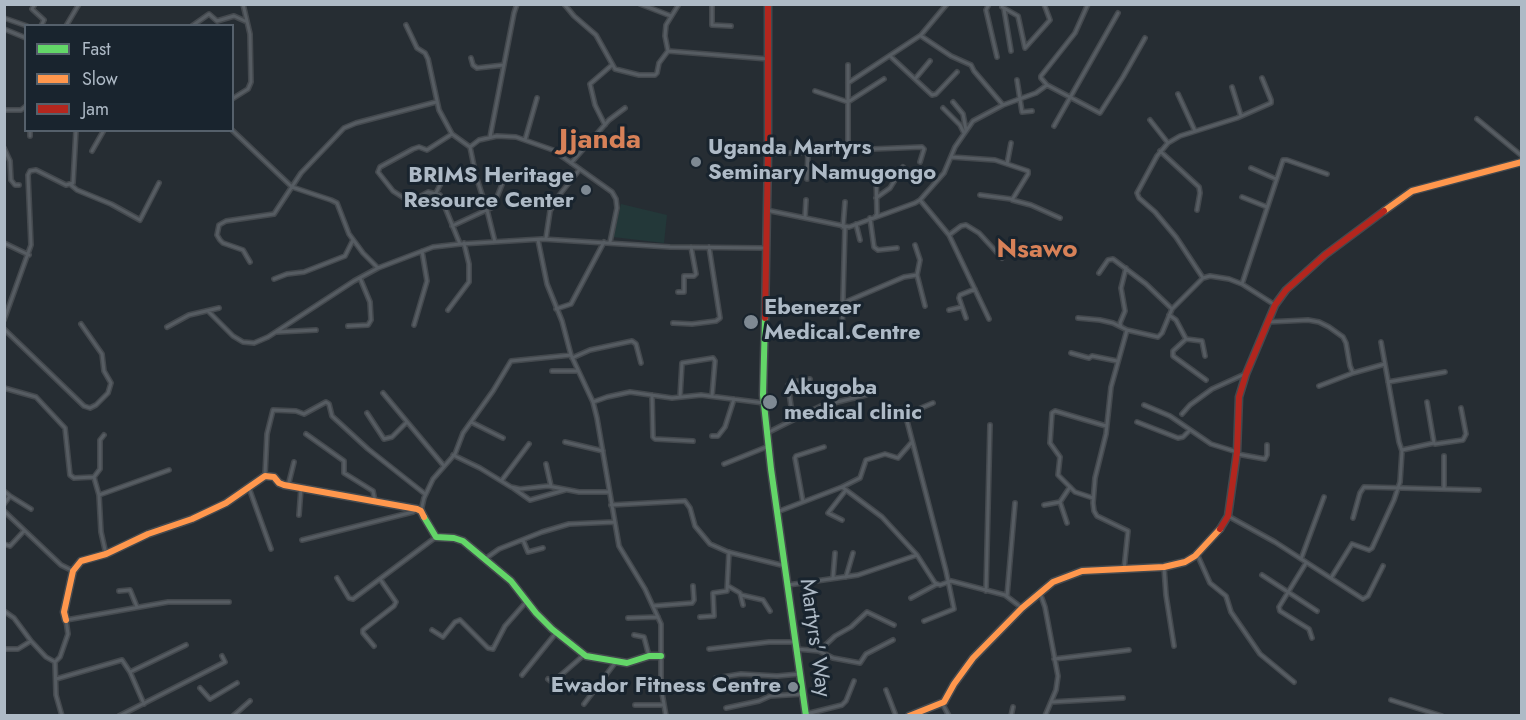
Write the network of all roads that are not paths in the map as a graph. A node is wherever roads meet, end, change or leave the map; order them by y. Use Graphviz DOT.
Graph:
graph roads {
  1 [pos="35,4"];
  2 [pos="79,4"];
  3 [pos="243,4"];
  4 [pos="517,4"];
  5 [pos="564,4"];
  6 [pos="640,4"];
  7 [pos="679,4"];
  8 [pos="712,4"];
  9 [pos="768,4"];
  10 [pos="947,4"];
  11 [pos="989,4"];
  12 [pos="1044,4"];
  13 [pos="1088,4"];
  14 [pos="1002,5"];
  15 [pos="1118,13"];
  16 [pos="671,16"];
  17 [pos="4,18"];
  18 [pos="246,21"];
  19 [pos="42,24"];
  20 [pos="67,24"];
  21 [pos="195,24"];
  22 [pos="24,25"];
  23 [pos="406,25"];
  24 [pos="731,26"];
  25 [pos="4,29"];
  26 [pos="921,35"];
  27 [pos="24,37"];
  28 [pos="1145,38"];
  29 [pos="669,51"];
  30 [pos="1011,51"];
  31 [pos="890,56"];
  32 [pos="996,57"];
  33 [pos="471,58"];
  34 [pos="768,59"];
  35 [pos="930,61"];
  36 [pos="504,65"];
  37 [pos="848,65"];
  38 [pos="612,66"];
  39 [pos="957,72"];
  40 [pos="915,78"];
  41 [pos="1262,78"];
  42 [pos="884,79"];
  43 [pos="1017,80"];
  44 [pos="848,83"];
  45 [pos="1047,85"];
  46 [pos="1232,87"];
  47 [pos="816,91"];
  48 [pos="1178,94"];
  49 [pos="234,98"];
  50 [pos="537,98"];
  51 [pos="1070,98"];
  52 [pos="1019,99"];
  53 [pos="436,102"];
  54 [pos="848,102"];
  55 [pos="953,102"];
  56 [pos="1003,105"];
  57 [pos="24,108"];
  58 [pos="625,108"];
  59 [pos="943,108"];
  60 [pos="4,110"];
  61 [pos="1032,111"];
  62 [pos="1241,116"];
  63 [pos="1477,119"];
  64 [pos="1150,120"];
  65 [pos="605,125"];
  66 [pos="1054,126"];
  67 [pos="965,131"];
  68 [pos="1195,131"];
  69 [pos="30,132"];
  70 [pos="76,132"];
  71 [pos="103,132"];
  72 [pos="234,132"];
  73 [pos="452,134"];
  74 [pos="30,136"];
  75 [pos="490,137"];
  76 [pos="525,140"];
  77 [pos="1011,143"];
  78 [pos="1168,143"];
  79 [pos="470,147"];
  80 [pos="4,148"];
  81 [pos="848,150"];
  82 [pos="92,151"];
  83 [pos="808,152"];
  84 [pos="1160,152"];
  85 [pos="768,154"];
  86 [pos="1521,156"];
  87 [pos="951,157"];
  88 [pos="920,162"];
  89 [pos="1521,162"];
  90 [pos="571,163"];
  91 [pos="1007,164"];
  92 [pos="903,167"];
  93 [pos="434,168"];
  94 [pos="1251,168"];
  95 [pos="580,169"];
  96 [pos="876,172"];
  97 [pos="1327,174"];
  98 [pos="807,179"];
  99 [pos="1276,179"];
  100 [pos="503,182"];
  101 [pos="159,183"];
  102 [pos="19,185"];
  103 [pos="71,185"];
  104 [pos="292,187"];
  105 [pos="436,193"];
  106 [pos="980,195"];
  107 [pos="1242,197"];
  108 [pos="876,198"];
  109 [pos="1011,199"];
  110 [pos="807,200"];
  111 [pos="920,200"];
  112 [pos="844,202"];
  113 [pos="1267,207"];
  114 [pos="487,210"];
  115 [pos="766,210"];
  116 [pos="1197,210"];
  117 [pos="805,217"];
  118 [pos="875,217"];
  119 [pos="870,218"];
  120 [pos="1060,218"];
  121 [pos="856,224"];
  122 [pos="452,226"];
  123 [pos="844,227"];
  124 [pos="949,235"];
  125 [pos="546,239"];
  126 [pos="353,240"];
  127 [pos="538,240"];
  128 [pos="860,240"];
  129 [pos="495,242"];
  130 [pos="604,242"];
  131 [pos="610,242"];
  132 [pos="4,243"];
  133 [pos="462,244"];
  134 [pos="915,245"];
  135 [pos="692,247"];
  136 [pos="709,247"];
  137 [pos="765,248"];
  138 [pos="897,248"];
  139 [pos="422,251"];
  140 [pos="29,255"];
  141 [pos="1002,258"];
  142 [pos="250,262"];
  143 [pos="378,268"];
  144 [pos="1126,268"];
  145 [pos="1099,273"];
  146 [pos="917,275"];
  147 [pos="360,278"];
  148 [pos="1203,278"];
  149 [pos="274,279"];
  150 [pos="1242,284"];
  151 [pos="975,289"];
  152 [pos="678,292"];
  153 [pos="843,303"];
  154 [pos="1275,305"];
  155 [pos="925,306"];
  156 [pos="963,307"];
  157 [pos="219,308"];
  158 [pos="556,309"];
  159 [pos="1172,309"];
  160 [pos="448,310"];
  161 [pos="949,310"];
  162 [pos="208,311"];
  163 [pos="1170,315"];
  164 [pos="966,318"];
  165 [pos="1078,318"];
  166 [pos="989,319"];
  167 [pos="4,320"];
  168 [pos="1267,322"];
  169 [pos="673,323"];
  170 [pos="81,324"];
  171 [pos="414,325"];
  172 [pos="348,326"];
  173 [pos="167,327"];
  174 [pos="1121,327"];
  175 [pos="4,329"];
  176 [pos="316,330"];
  177 [pos="1127,330"];
  178 [pos="276,332"];
  179 [pos="842,332"];
  180 [pos="1186,339"];
  181 [pos="1381,342"];
  182 [pos="1071,353"];
  183 [pos="571,356"];
  184 [pos="1205,356"];
  185 [pos="1117,361"];
  186 [pos="641,363"];
  187 [pos="1385,364"];
  188 [pos="552,371"];
  189 [pos="578,371"];
  190 [pos="1444,372"];
  191 [pos="1353,373"];
  192 [pos="1246,374"];
  193 [pos="810,379"];
  194 [pos="1206,380"];
  195 [pos="1388,382"];
  196 [pos="1319,386"];
  197 [pos="4,388"];
  198 [pos="383,393"];
  199 [pos="652,395"];
  200 [pos="866,395"];
  201 [pos="712,396"];
  202 [pos="680,397"];
  203 [pos="734,399"];
  204 [pos="593,402"];
  205 [pos="1427,402"];
  206 [pos="764,403"];
  207 [pos="933,404"];
  208 [pos="1144,405"];
  209 [pos="1461,408"];
  210 [pos="367,413"];
  211 [pos="1182,414"];
  212 [pos="793,420"];
  213 [pos="407,422"];
  214 [pos="471,422"];
  215 [pos="1137,422"];
  216 [pos="990,425"];
  217 [pos="1107,426"];
  218 [pos="1189,430"];
  219 [pos="767,433"];
  220 [pos="306,434"];
  221 [pos="104,435"];
  222 [pos="712,436"];
  223 [pos="503,438"];
  224 [pos="693,441"];
  225 [pos="565,442"];
  226 [pos="912,442"];
  227 [pos="529,444"];
  228 [pos="1433,444"];
  229 [pos="1267,445"];
  230 [pos="769,446"];
  231 [pos="824,447"];
  232 [pos="1402,450"];
  233 [pos="603,451"];
  234 [pos="1237,453"];
  235 [pos="453,455"];
  236 [pos="1444,456"];
  237 [pos="294,462"];
  238 [pos="546,464"];
  239 [pos="724,464"];
  240 [pos="444,466"];
  241 [pos="169,470"];
  242 [pos="265,476"];
  243 [pos="94,477"];
  244 [pos="502,480"];
  245 [pos="249,486"];
  246 [pos="288,486"];
  247 [pos="551,486"];
  248 [pos="511,487"];
  249 [pos="842,487"];
  250 [pos="1070,487"];
  251 [pos="301,488"];
  252 [pos="1398,489"];
  253 [pos="1444,489"];
  254 [pos="566,490"];
  255 [pos="846,490"];
  256 [pos="1479,490"];
  257 [pos="4,491"];
  258 [pos="609,492"];
  259 [pos="425,494"];
  260 [pos="10,495"];
  261 [pos="99,495"];
  262 [pos="1324,497"];
  263 [pos="1093,498"];
  264 [pos="375,501"];
  265 [pos="803,502"];
  266 [pos="1060,502"];
  267 [pos="1015,503"];
  268 [pos="4,504"];
  269 [pos="611,505"];
  270 [pos="1044,505"];
  271 [pos="32,509"];
  272 [pos="419,510"];
  273 [pos="4,511"];
  274 [pos="777,512"];
  275 [pos="299,515"];
  276 [pos="1228,516"];
  277 [pos="1353,518"];
  278 [pos="842,520"];
  279 [pos="614,522"];
  280 [pos="1067,523"];
  281 [pos="24,531"];
  282 [pos="436,537"];
  283 [pos="302,540"];
  284 [pos="523,540"];
  285 [pos="4,544"];
  286 [pos="543,548"];
  287 [pos="271,549"];
  288 [pos="729,552"];
  289 [pos="854,553"];
  290 [pos="106,554"];
  291 [pos="835,554"];
  292 [pos="1197,554"];
  293 [pos="917,555"];
  294 [pos="1301,559"];
  295 [pos="484,560"];
  296 [pos="1307,562"];
  297 [pos="785,566"];
  298 [pos="1383,566"];
  299 [pos="1164,567"];
  300 [pos="1124,569"];
  301 [pos="72,572"];
  302 [pos="1262,575"];
  303 [pos="833,577"];
  304 [pos="846,577"];
  305 [pos="337,578"];
  306 [pos="1331,578"];
  307 [pos="380,579"];
  308 [pos="948,581"];
  309 [pos="937,584"];
  310 [pos="788,585"];
  311 [pos="693,586"];
  312 [pos="728,586"];
  313 [pos="119,591"];
  314 [pos="986,591"];
  315 [pos="1040,591"];
  316 [pos="1288,591"];
  317 [pos="741,595"];
  318 [pos="1006,596"];
  319 [pos="911,598"];
  320 [pos="527,601"];
  321 [pos="229,602"];
  322 [pos="742,605"];
  323 [pos="653,606"];
  324 [pos="137,607"];
  325 [pos="1022,608"];
  326 [pos="4,611"];
  327 [pos="770,611"];
  328 [pos="1317,611"];
  329 [pos="658,617"];
  330 [pos="700,617"];
  331 [pos="628,618"];
  332 [pos="66,620"];
  333 [pos="924,621"];
  334 [pos="894,625"];
  335 [pos="432,630"];
  336 [pos="556,633"];
  337 [pos="634,635"];
  338 [pos="1312,638"];
  339 [pos="893,640"];
  340 [pos="31,641"];
  341 [pos="186,645"];
  342 [pos="374,646"];
  343 [pos="796,646"];
  344 [pos="1174,646"];
  345 [pos="4,649"];
  346 [pos="709,649"];
  347 [pos="1129,650"];
  348 [pos="819,651"];
  349 [pos="584,655"];
  350 [pos="222,656"];
  351 [pos="649,656"];
  352 [pos="660,656"];
  353 [pos="1054,659"];
  354 [pos="55,662"];
  355 [pos="615,662"];
  356 [pos="130,672"];
  357 [pos="800,674"];
  358 [pos="522,675"];
  359 [pos="716,678"];
  360 [pos="56,679"];
  361 [pos="548,679"];
  362 [pos="854,681"];
  363 [pos="1294,682"];
  364 [pos="237,683"];
  365 [pos="200,688"];
  366 [pos="886,690"];
  367 [pos="803,694"];
  368 [pos="1123,698"];
  369 [pos="1391,700"];
  370 [pos="250,701"];
  371 [pos="1051,702"];
  372 [pos="942,703"];
  373 [pos="144,704"];
  374 [pos="584,704"];
  375 [pos="634,705"];
  376 [pos="663,705"];
  377 [pos="1013,706"];
  378 [pos="726,708"];
  379 [pos="806,715"];
  380 [pos="62,716"];
  381 [pos="119,716"];
  382 [pos="233,716"];
  383 [pos="666,716"];
  384 [pos="896,716"];
  385 [pos="909,716"];
  386 [pos="949,716"];
  387 [pos="1011,716"];
  388 [pos="1045,716"];
  389 [pos="1442,716"];
  1 -- 19 [label="street"];
  2 -- 20 [label="street"];
  3 -- 18 [label="street"];
  4 -- 36 [label="street"];
  5 -- 38 [label="street"];
  6 -- 16 [label="street"];
  7 -- 16 [label="street"];
  8 -- 24 [label="street"];
  9 -- 34 [label="street, Martyrs' Way"];
  10 -- 26 [label="street"];
  11 -- 32 [label="street"];
  12 -- 14 [label="street"];
  13 -- 45 [label="street"];
  14 -- 30 [label="street"];
  15 -- 51 [label="street"];
  16 -- 29 [label="street"];
  17 -- 22 [label="street"];
  18 -- 21 [label="street"];
  18 -- 49 [label="street"];
  23 -- 53 [label="street"];
  25 -- 27 [label="street"];
  26 -- 31 [label="street"];
  26 -- 56 [label="street"];
  28 -- 51 [label="street"];
  29 -- 34 [label="street"];
  29 -- 38 [label="street"];
  31 -- 40 [label="street"];
  31 -- 44 [label="street"];
  33 -- 36 [label="street"];
  34 -- 85 [label="street, Martyrs' Way"];
  35 -- 40 [label="street"];
  36 -- 75 [label="street"];
  37 -- 44 [label="street"];
  38 -- 65 [label="street"];
  39 -- 40 [label="street"];
  41 -- 62 [label="street"];
  42 -- 54 [label="street"];
  43 -- 52 [label="street"];
  44 -- 54 [label="street"];
  45 -- 51 [label="street"];
  45 -- 52 [label="street"];
  46 -- 62 [label="street"];
  47 -- 54 [label="street"];
  48 -- 68 [label="street"];
  50 -- 76 [label="street"];
  51 -- 66 [label="street"];
  52 -- 56 [label="street"];
  52 -- 61 [label="street"];
  53 -- 73 [label="street"];
  53 -- 104 [label="street"];
  54 -- 81 [label="street"];
  55 -- 67 [label="street"];
  56 -- 67 [label="street"];
  57 -- 60 [label="street"];
  58 -- 65 [label="street"];
  59 -- 67 [label="street"];
  62 -- 68 [label="street"];
  63 -- 86 [label="street"];
  64 -- 78 [label="street"];
  65 -- 90 [label="street"];
  67 -- 87 [label="street"];
  68 -- 78 [label="street"];
  69 -- 74 [label="street"];
  70 -- 103 [label="street"];
  71 -- 82 [label="street"];
  72 -- 104 [label="street"];
  73 -- 79 [label="street"];
  73 -- 105 [label="street"];
  75 -- 76 [label="street"];
  75 -- 79 [label="street"];
  76 -- 90 [label="street"];
  77 -- 91 [label="street"];
  78 -- 84 [label="street"];
  79 -- 114 [label="street"];
  80 -- 102 [label="street"];
  81 -- 83 [label="street"];
  81 -- 88 [label="street"];
  83 -- 85 [label="street"];
  83 -- 98 [label="street"];
  84 -- 116 [label="street"];
  84 -- 148 [label="street"];
  85 -- 115 [label="street, Martyrs' Way"];
  87 -- 91 [label="street"];
  87 -- 111 [label="street"];
  89 -- 154 [label="street"];
  90 -- 95 [label="street"];
  91 -- 109 [label="street"];
  92 -- 108 [label="street"];
  93 -- 105 [label="street"];
  94 -- 99 [label="street"];
  95 -- 125 [label="street"];
  95 -- 131 [label="street"];
  96 -- 108 [label="street"];
  97 -- 99 [label="street"];
  99 -- 113 [label="street"];
  100 -- 114 [label="street"];
  101 -- 103 [label="street"];
  103 -- 140 [label="street"];
  104 -- 126 [label="street"];
  104 -- 142 [label="street"];
  105 -- 122 [label="street"];
  106 -- 109 [label="street"];
  107 -- 113 [label="street"];
  108 -- 118 [label="street"];
  109 -- 120 [label="street"];
  110 -- 117 [label="street"];
  111 -- 118 [label="street"];
  111 -- 124 [label="street"];
  112 -- 123 [label="street"];
  113 -- 150 [label="street"];
  114 -- 122 [label="street"];
  114 -- 129 [label="street"];
  115 -- 117 [label="street"];
  115 -- 137 [label="street, Martyrs' Way"];
  117 -- 123 [label="street"];
  118 -- 119 [label="street"];
  119 -- 121 [label="street"];
  119 -- 138 [label="street"];
  121 -- 123 [label="street"];
  121 -- 128 [label="street"];
  122 -- 133 [label="street"];
  123 -- 153 [label="street"];
  124 -- 141 [label="street"];
  124 -- 151 [label="street"];
  125 -- 127 [label="street"];
  125 -- 130 [label="street"];
  126 -- 143 [label="street"];
  126 -- 149 [label="street"];
  127 -- 129 [label="street"];
  127 -- 158 [label="street"];
  129 -- 133 [label="street"];
  130 -- 131 [label="street"];
  130 -- 158 [label="street"];
  131 -- 135 [label="street"];
  132 -- 140 [label="street"];
  133 -- 139 [label="street"];
  133 -- 160 [label="street"];
  134 -- 146 [label="street"];
  135 -- 136 [label="street"];
  135 -- 152 [label="street"];
  136 -- 137 [label="street"];
  136 -- 169 [label="street"];
  137 -- 206 [label="street, Martyrs' Way"];
  139 -- 143 [label="street"];
  139 -- 171 [label="street"];
  140 -- 167 [label="street"];
  143 -- 147 [label="street"];
  144 -- 145 [label="street"];
  144 -- 159 [label="street"];
  144 -- 174 [label="street"];
  146 -- 153 [label="street"];
  146 -- 155 [label="street"];
  147 -- 172 [label="street"];
  147 -- 178 [label="street"];
  148 -- 150 [label="street"];
  148 -- 159 [label="street"];
  150 -- 154 [label="street"];
  151 -- 156 [label="street"];
  151 -- 166 [label="street"];
  153 -- 179 [label="street"];
  154 -- 168 [label="street"];
  156 -- 161 [label="street"];
  156 -- 164 [label="street"];
  157 -- 162 [label="street"];
  158 -- 183 [label="street"];
  159 -- 163 [label="street"];
  162 -- 173 [label="street"];
  162 -- 178 [label="street"];
  163 -- 177 [label="street"];
  163 -- 180 [label="street"];
  165 -- 174 [label="street"];
  168 -- 191 [label="street"];
  168 -- 192 [label="street"];
  170 -- 175 [label="street"];
  174 -- 177 [label="street"];
  176 -- 178 [label="street"];
  177 -- 185 [label="street"];
  180 -- 184 [label="street"];
  180 -- 194 [label="street"];
  181 -- 187 [label="street"];
  182 -- 185 [label="street"];
  183 -- 186 [label="street"];
  183 -- 189 [label="street"];
  183 -- 214 [label="street"];
  185 -- 217 [label="street"];
  187 -- 191 [label="street"];
  187 -- 195 [label="street"];
  188 -- 189 [label="street"];
  189 -- 204 [label="street"];
  190 -- 195 [label="street"];
  191 -- 196 [label="street"];
  192 -- 211 [label="street"];
  192 -- 234 [label="street"];
  193 -- 212 [label="street"];
  195 -- 232 [label="street"];
  197 -- 243 [label="street"];
  198 -- 213 [label="street"];
  199 -- 202 [label="street"];
  199 -- 204 [label="street"];
  199 -- 224 [label="street"];
  200 -- 212 [label="street"];
  201 -- 202 [label="street"];
  201 -- 202 [label="street"];
  201 -- 203 [label="street"];
  203 -- 206 [label="street"];
  203 -- 222 [label="street"];
  204 -- 233 [label="street"];
  205 -- 228 [label="street"];
  206 -- 219 [label="street, Martyrs' Way"];
  207 -- 226 [label="street"];
  208 -- 218 [label="street"];
  209 -- 228 [label="street"];
  210 -- 213 [label="street"];
  212 -- 219 [label="street"];
  213 -- 240 [label="street"];
  214 -- 223 [label="street"];
  214 -- 235 [label="street"];
  215 -- 218 [label="street"];
  216 -- 314 [label="street"];
  217 -- 250 [label="street"];
  217 -- 263 [label="street"];
  218 -- 234 [label="street"];
  219 -- 230 [label="street, Martyrs' Way"];
  220 -- 264 [label="street"];
  221 -- 243 [label="street"];
  225 -- 233 [label="street"];
  226 -- 249 [label="street"];
  226 -- 308 [label="street"];
  227 -- 244 [label="street"];
  228 -- 232 [label="street"];
  229 -- 234 [label="street"];
  230 -- 239 [label="street"];
  230 -- 274 [label="street, Martyrs' Way"];
  231 -- 265 [label="street"];
  232 -- 252 [label="street"];
  233 -- 258 [label="street"];
  234 -- 276 [label="street"];
  235 -- 240 [label="street"];
  235 -- 244 [label="street"];
  236 -- 253 [label="street"];
  237 -- 246 [label="street"];
  238 -- 247 [label="street"];
  240 -- 259 [label="street"];
  241 -- 261 [label="street"];
  242 -- 245 [label="street"];
  242 -- 246 [label="street"];
  242 -- 259 [label="street"];
  243 -- 261 [label="street"];
  244 -- 248 [label="street"];
  245 -- 287 [label="street"];
  245 -- 290 [label="street"];
  246 -- 251 [label="street"];
  247 -- 248 [label="street"];
  247 -- 254 [label="street"];
  248 -- 254 [label="street"];
  249 -- 255 [label="street"];
  249 -- 265 [label="street"];
  250 -- 263 [label="street"];
  250 -- 266 [label="street"];
  251 -- 264 [label="street"];
  251 -- 275 [label="street"];
  252 -- 253 [label="street"];
  252 -- 277 [label="street"];
  252 -- 306 [label="street"];
  253 -- 256 [label="street"];
  254 -- 258 [label="street"];
  255 -- 278 [label="street"];
  255 -- 293 [label="street"];
  257 -- 260 [label="street"];
  258 -- 269 [label="street"];
  259 -- 272 [label="street"];
  260 -- 268 [label="street"];
  260 -- 271 [label="street"];
  261 -- 290 [label="street"];
  262 -- 294 [label="street"];
  263 -- 300 [label="street"];
  264 -- 272 [label="street"];
  265 -- 274 [label="street"];
  266 -- 270 [label="street"];
  266 -- 280 [label="street"];
  267 -- 318 [label="street"];
  269 -- 279 [label="street"];
  269 -- 288 [label="street"];
  272 -- 282 [label="street"];
  272 -- 283 [label="street"];
  273 -- 281 [label="street"];
  274 -- 297 [label="street, Martyrs' Way"];
  276 -- 292 [label="street"];
  276 -- 294 [label="street"];
  279 -- 284 [label="street"];
  279 -- 323 [label="street"];
  281 -- 285 [label="street"];
  281 -- 301 [label="street"];
  282 -- 295 [label="street"];
  282 -- 307 [label="street"];
  284 -- 286 [label="street"];
  284 -- 295 [label="street"];
  288 -- 297 [label="street"];
  288 -- 312 [label="street"];
  289 -- 304 [label="street"];
  290 -- 301 [label="street"];
  291 -- 303 [label="street"];
  292 -- 299 [label="street"];
  292 -- 363 [label="street"];
  293 -- 304 [label="street"];
  293 -- 309 [label="street"];
  294 -- 296 [label="street"];
  295 -- 320 [label="street"];
  296 -- 306 [label="street"];
  296 -- 316 [label="street"];
  297 -- 310 [label="street, Martyrs' Way"];
  298 -- 306 [label="street"];
  299 -- 300 [label="street"];
  299 -- 344 [label="street"];
  300 -- 315 [label="street"];
  301 -- 332 [label="street"];
  302 -- 316 [label="street"];
  303 -- 304 [label="street"];
  303 -- 310 [label="street"];
  305 -- 307 [label="street"];
  307 -- 342 [label="street"];
  308 -- 309 [label="street"];
  308 -- 314 [label="street"];
  308 -- 333 [label="street"];
  309 -- 319 [label="street"];
  310 -- 343 [label="street, Martyrs' Way"];
  311 -- 323 [label="street"];
  312 -- 317 [label="street"];
  312 -- 330 [label="street"];
  313 -- 324 [label="street"];
  314 -- 318 [label="street"];
  315 -- 325 [label="street"];
  315 -- 353 [label="street"];
  316 -- 328 [label="street"];
  316 -- 338 [label="street"];
  317 -- 322 [label="street"];
  317 -- 327 [label="street"];
  318 -- 325 [label="street"];
  320 -- 335 [label="street"];
  320 -- 336 [label="street"];
  321 -- 324 [label="street"];
  323 -- 329 [label="street"];
  324 -- 332 [label="street"];
  325 -- 372 [label="street"];
  326 -- 340 [label="street"];
  329 -- 331 [label="street"];
  329 -- 352 [label="street"];
  332 -- 354 [label="street"];
  334 -- 348 [label="street"];
  336 -- 349 [label="street"];
  336 -- 358 [label="street"];
  337 -- 351 [label="street"];
  339 -- 348 [label="street"];
  340 -- 345 [label="street"];
  340 -- 354 [label="street"];
  341 -- 356 [label="street"];
  343 -- 346 [label="street"];
  343 -- 348 [label="street"];
  343 -- 357 [label="street, Martyrs' Way"];
  347 -- 353 [label="street"];
  349 -- 355 [label="street"];
  349 -- 361 [label="street"];
  350 -- 373 [label="street"];
  351 -- 352 [label="street"];
  351 -- 355 [label="street"];
  352 -- 376 [label="street"];
  353 -- 371 [label="street"];
  354 -- 360 [label="street"];
  355 -- 374 [label="street"];
  356 -- 360 [label="street"];
  356 -- 373 [label="street"];
  357 -- 359 [label="street"];
  357 -- 367 [label="street, Martyrs' Way"];
  360 -- 380 [label="street"];
  362 -- 379 [label="street"];
  364 -- 365 [label="street"];
  366 -- 384 [label="street"];
  367 -- 378 [label="street"];
  367 -- 379 [label="street, Martyrs' Way"];
  368 -- 371 [label="street"];
  369 -- 389 [label="street"];
  370 -- 382 [label="street"];
  371 -- 388 [label="street"];
  372 -- 385 [label="street"];
  372 -- 386 [label="street"];
  373 -- 381 [label="street"];
  375 -- 376 [label="street"];
  376 -- 383 [label="street"];
  377 -- 387 [label="street"];
}
